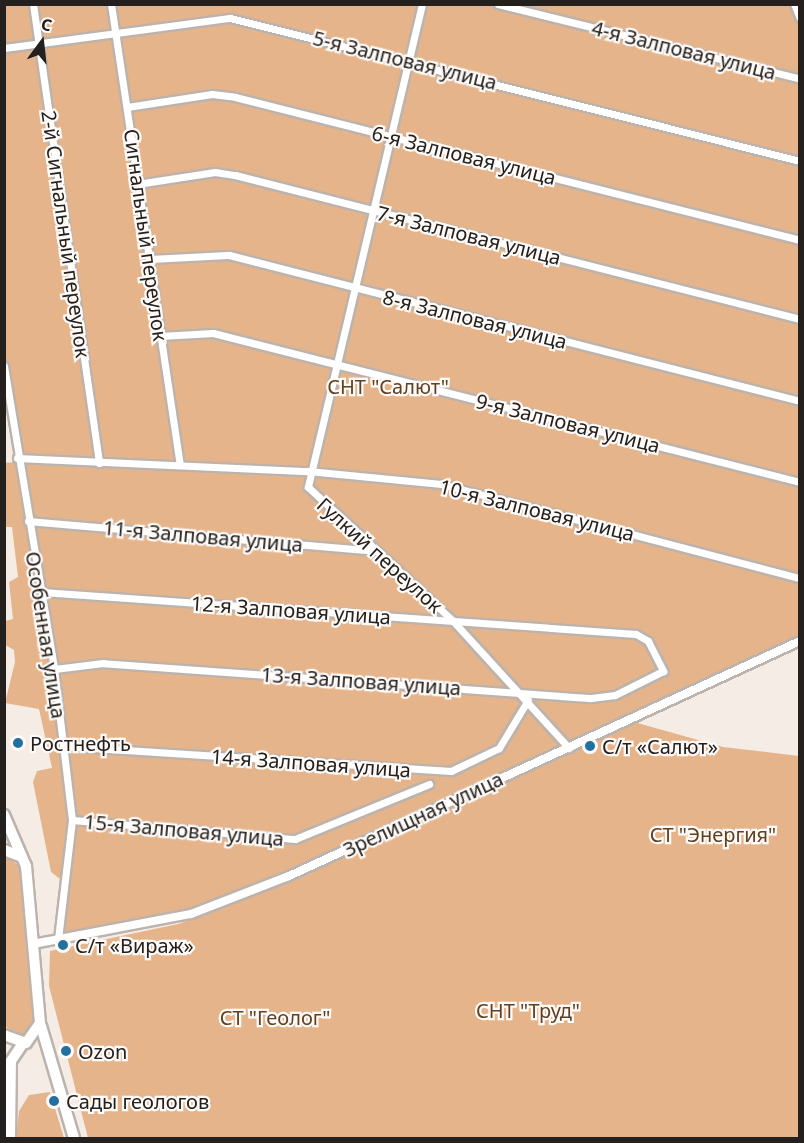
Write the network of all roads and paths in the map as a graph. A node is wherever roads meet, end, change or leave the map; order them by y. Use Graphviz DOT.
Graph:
graph roads {
  1 [pos="33,4"];
  2 [pos="111,4"];
  3 [pos="422,4"];
  4 [pos="498,4"];
  5 [pos="794,4"];
  6 [pos="800,18"];
  7 [pos="116,31"];
  8 [pos="39,42"];
  9 [pos="4,48"];
  10 [pos="409,60"];
  11 [pos="800,79"];
  12 [pos="127,107"];
  13 [pos="390,136"];
  14 [pos="800,161"];
  15 [pos="137,184"];
  16 [pos="372,211"];
  17 [pos="800,240"];
  18 [pos="149,259"];
  19 [pos="353,288"];
  20 [pos="800,319"];
  21 [pos="160,336"];
  22 [pos="335,363"];
  23 [pos="4,366"];
  24 [pos="800,401"];
  25 [pos="17,458"];
  26 [pos="99,463"];
  27 [pos="180,465"];
  28 [pos="308,471"];
  29 [pos="800,482"];
  30 [pos="28,521"];
  31 [pos="377,550"];
  32 [pos="800,578"];
  33 [pos="42,592"];
  34 [pos="453,621"];
  35 [pos="800,641"];
  36 [pos="54,669"];
  37 [pos="663,671"];
  38 [pos="523,692"];
  39 [pos="528,700"];
  40 [pos="63,746"];
  41 [pos="569,748"];
  42 [pos="429,784"];
  43 [pos="4,815"];
  44 [pos="72,820"];
  45 [pos="4,850"];
  46 [pos="22,857"];
  47 [pos="58,940"];
  48 [pos="33,944"];
  49 [pos="40,1023"];
  50 [pos="4,1035"];
  51 [pos="25,1043"];
  52 [pos="50,1059"];
  53 [pos="4,1074"];
  54 [pos="12,1092"];
  55 [pos="10,1138"];
  56 [pos="74,1138"];
  1 -- 8 [label="street, 2-й Сигнальный переулок"];
  2 -- 7 [label="street, Сигнальный переулок"];
  3 -- 10 [label="street"];
  4 -- 11 [label="street, 4-я Залповая улица"];
  5 -- 6 [label="street"];
  7 -- 8 [label="street, 5-я Залповая улица"];
  7 -- 10 [label="street, 5-я Залповая улица"];
  7 -- 12 [label="street, Сигнальный переулок"];
  8 -- 9 [label="street, 5-я Залповая улица"];
  8 -- 26 [label="street, 2-й Сигнальный переулок"];
  10 -- 13 [label="street"];
  10 -- 14 [label="street, 5-я Залповая улица"];
  12 -- 13 [label="street, 6-я Залповая улица"];
  12 -- 15 [label="street, Сигнальный переулок"];
  13 -- 16 [label="street"];
  13 -- 17 [label="street, 6-я Залповая улица"];
  15 -- 16 [label="street, 7-я Залповая улица"];
  15 -- 18 [label="street, Сигнальный переулок"];
  16 -- 19 [label="street"];
  16 -- 20 [label="street, 7-я Залповая улица"];
  18 -- 19 [label="street, 8-я Залповая улица"];
  18 -- 21 [label="street, Сигнальный переулок"];
  19 -- 22 [label="street"];
  19 -- 24 [label="street, 8-я Залповая улица"];
  21 -- 22 [label="street, 9-я Залповая улица"];
  21 -- 27 [label="street, Сигнальный переулок"];
  22 -- 28 [label="street"];
  22 -- 29 [label="street, 9-я Залповая улица"];
  23 -- 25 [label="street, Особенная улица"];
  25 -- 26 [label="street, 10-я Залповая улица"];
  25 -- 30 [label="street, Особенная улица"];
  26 -- 27 [label="street, 10-я Залповая улица"];
  27 -- 28 [label="street, 10-я Залповая улица"];
  28 -- 31 [label="street, Гулкий переулок"];
  28 -- 32 [label="street, 10-я Залповая улица"];
  30 -- 31 [label="street, 11-я Залповая улица"];
  30 -- 33 [label="street, Особенная улица"];
  31 -- 34 [label="street, Гулкий переулок"];
  33 -- 34 [label="street, 12-я Залповая улица"];
  33 -- 36 [label="street, Особенная улица"];
  34 -- 37 [label="street, 12-я Залповая улица"];
  34 -- 38 [label="street, Гулкий переулок"];
  35 -- 41 [label="street, Зрелищная улица"];
  36 -- 38 [label="street, 13-я Залповая улица"];
  36 -- 40 [label="street, Особенная улица"];
  37 -- 38 [label="street, 13-я Залповая улица"];
  38 -- 39 [label="street, Гулкий переулок"];
  39 -- 40 [label="street, 14-я Залповая улица"];
  39 -- 41 [label="street, Гулкий переулок"];
  40 -- 44 [label="street, Особенная улица"];
  41 -- 47 [label="street, Зрелищная улица"];
  42 -- 44 [label="street, 15-я Залповая улица"];
  43 -- 46 [label="main road"];
  44 -- 47 [label="street, Особенная улица"];
  45 -- 46 [label="main road"];
  46 -- 48 [label="main road"];
  47 -- 48 [label="street, Зрелищная улица"];
  48 -- 49 [label="main road"];
  49 -- 51 [label="main road"];
  49 -- 52 [label="main road"];
  50 -- 51 [label="main road"];
  51 -- 52 [label="main road"];
  51 -- 54 [label="main road"];
  52 -- 56 [label="main road"];
  53 -- 54 [label="main road"];
  54 -- 55 [label="main road"];
}
